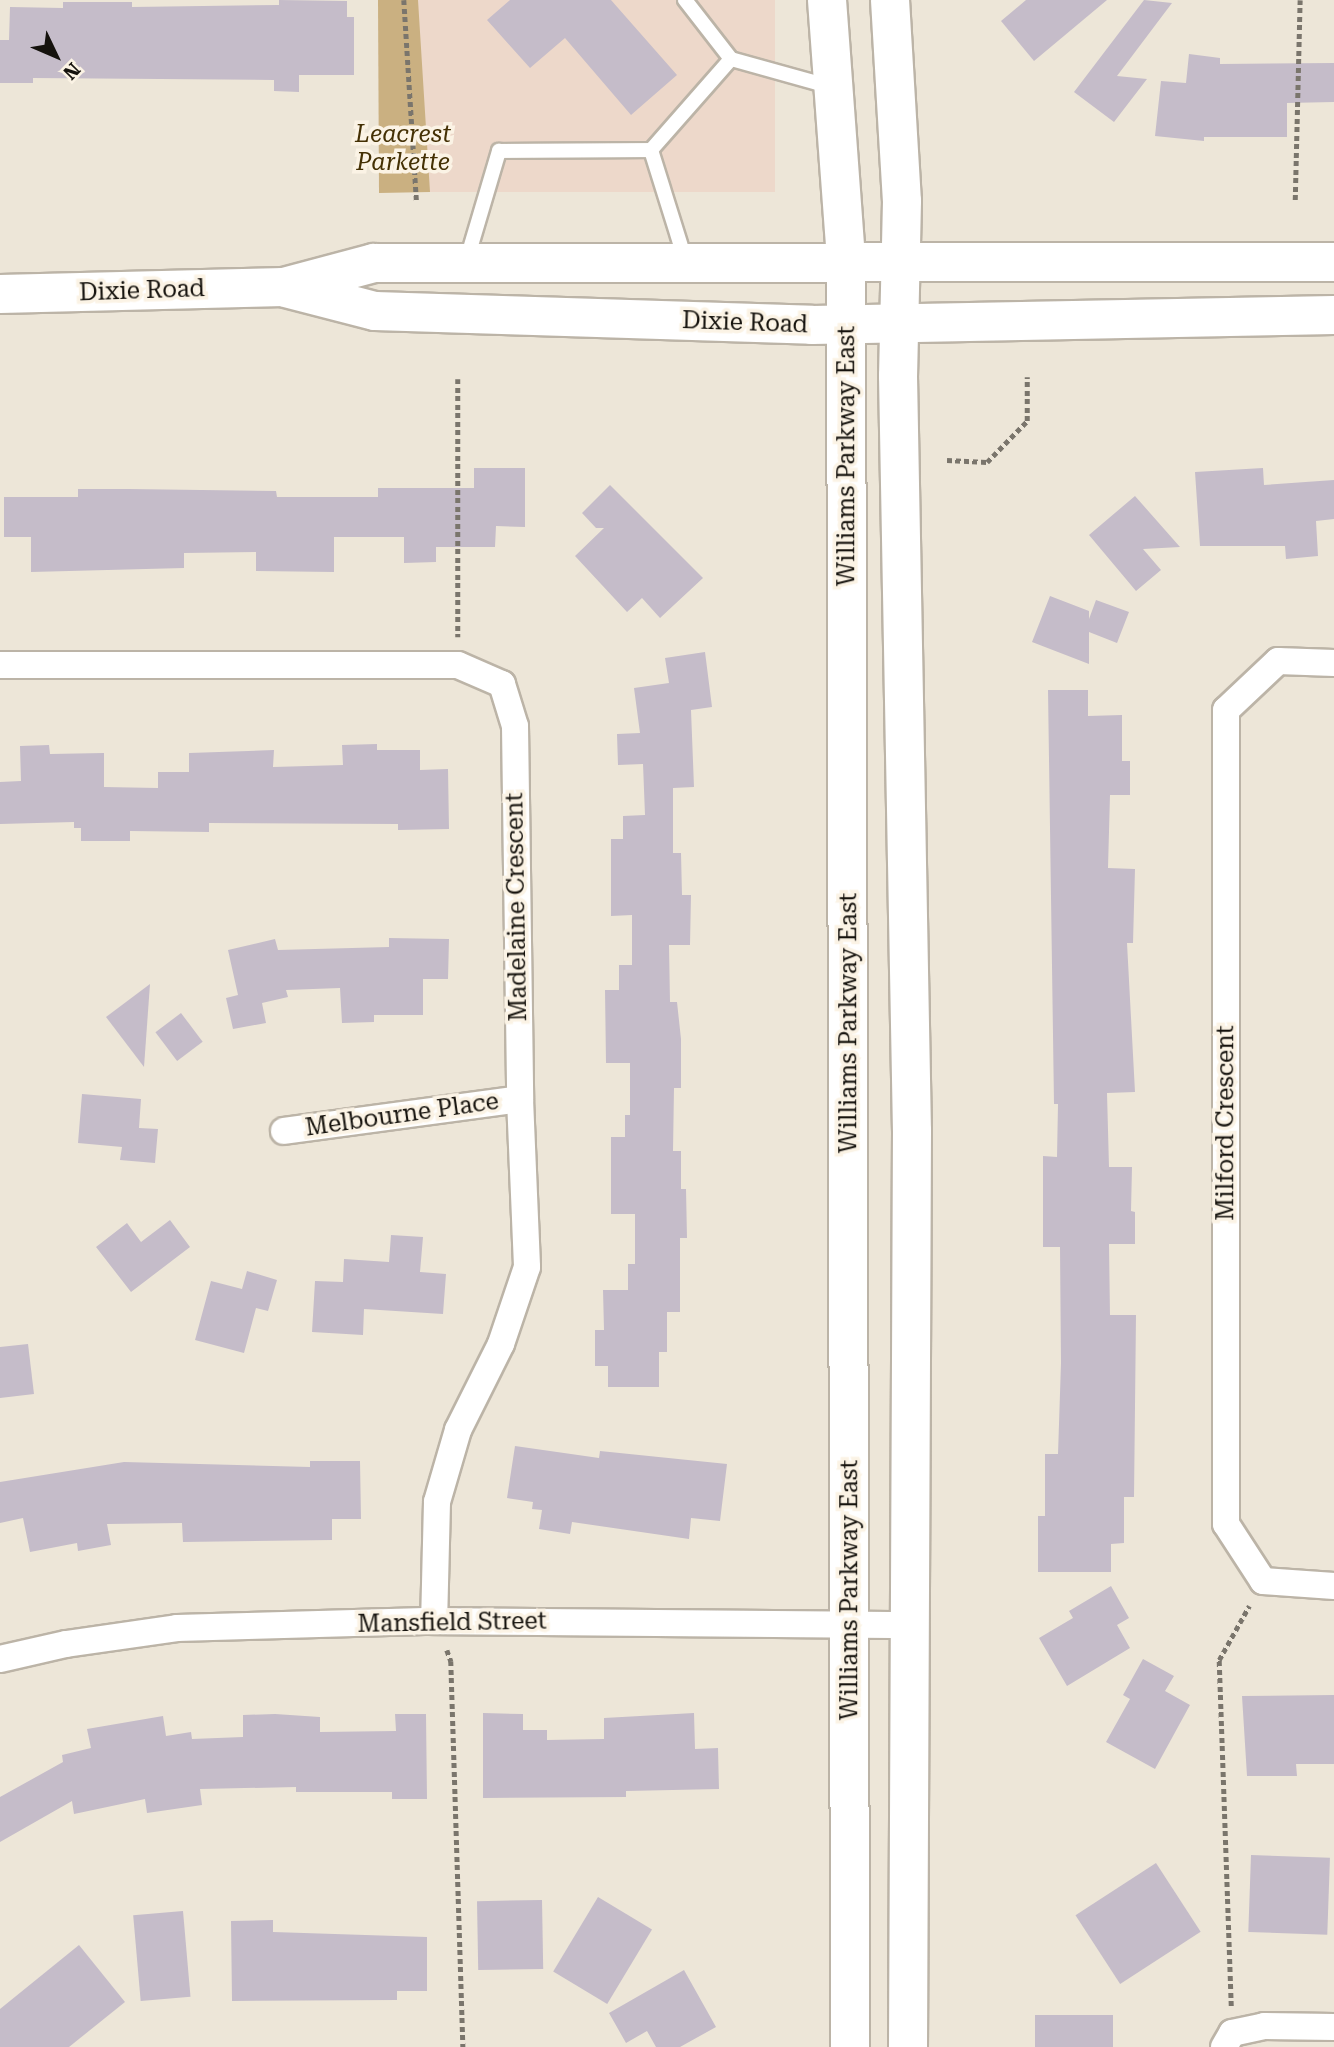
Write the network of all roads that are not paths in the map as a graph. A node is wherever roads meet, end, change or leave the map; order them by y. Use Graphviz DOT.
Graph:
graph roads {
  1 [pos="685,0"];
  2 [pos="827,0"];
  3 [pos="890,0"];
  4 [pos="731,60"];
  5 [pos="834,88"];
  6 [pos="651,150"];
  7 [pos="685,259"];
  8 [pos="846,260"];
  9 [pos="901,260"];
  10 [pos="1334,262"];
  11 [pos="466,263"];
  12 [pos="284,287"];
  13 [pos="0,294"];
  14 [pos="1334,315"];
  15 [pos="846,324"];
  16 [pos="898,324"];
  17 [pos="1334,663"];
  18 [pos="0,665"];
  19 [pos="520,1099"];
  20 [pos="284,1131"];
  21 [pos="1334,1586"];
  22 [pos="434,1622"];
  23 [pos="908,1625"];
  24 [pos="850,1626"];
  25 [pos="0,1659"];
  26 [pos="1334,2027"];
  27 [pos="1228,2040"];
  28 [pos="850,2047"];
  29 [pos="908,2047"];
  1 -- 4 [label="lane"];
  2 -- 5 [label="main road, Williams Parkway East"];
  3 -- 9 [label="main road, Williams Parkway East"];
  4 -- 5 [label="lane"];
  4 -- 6 [label="lane"];
  5 -- 8 [label="main road, Williams Parkway East"];
  6 -- 7 [label="lane"];
  6 -- 11 [label="lane"];
  7 -- 8 [label="main road, Dixie Road"];
  7 -- 11 [label="main road, Dixie Road"];
  8 -- 9 [label="main road, Dixie Road"];
  8 -- 15 [label="main road, Williams Parkway East"];
  9 -- 10 [label="main road, Dixie Road"];
  9 -- 16 [label="main road, Williams Parkway East"];
  11 -- 12 [label="main road, Dixie Road"];
  12 -- 13 [label="main road, Dixie Road"];
  12 -- 15 [label="main road, Dixie Road"];
  14 -- 16 [label="main road, Dixie Road"];
  15 -- 16 [label="main road, Dixie Road"];
  15 -- 24 [label="main road, Williams Parkway East"];
  16 -- 23 [label="main road, Williams Parkway East"];
  17 -- 21 [label="street, Milford Crescent"];
  18 -- 19 [label="street, Madelaine Crescent"];
  19 -- 20 [label="street, Melbourne Place"];
  19 -- 22 [label="street, Madelaine Crescent"];
  22 -- 24 [label="street, Mansfield Street"];
  22 -- 25 [label="street, Mansfield Street"];
  23 -- 24 [label="street, Mansfield Street"];
  23 -- 29 [label="main road, Williams Parkway East"];
  24 -- 28 [label="main road, Williams Parkway East"];
  26 -- 27 [label="street"];
}
